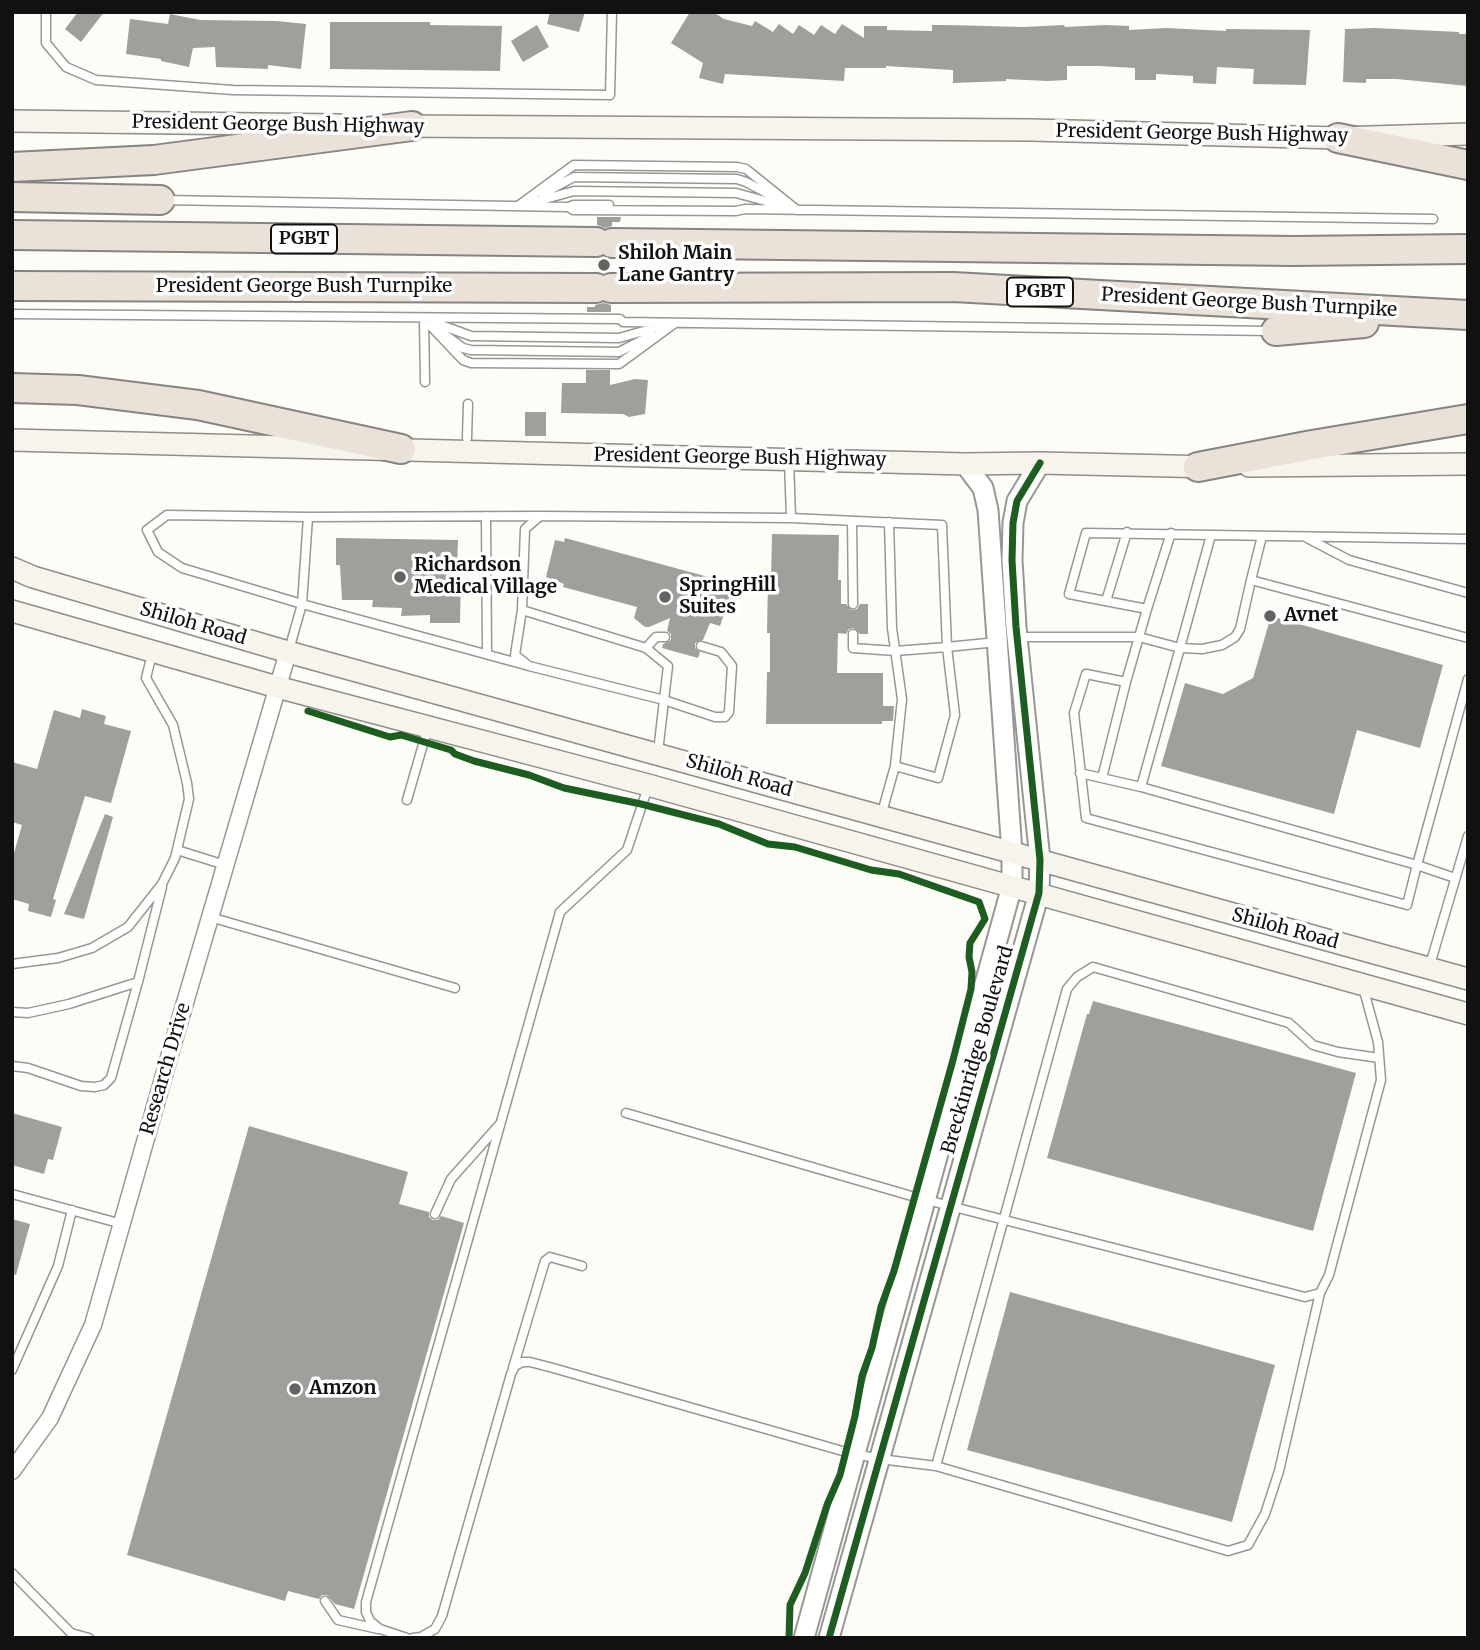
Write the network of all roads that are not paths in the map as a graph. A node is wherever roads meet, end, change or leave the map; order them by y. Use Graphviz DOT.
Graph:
graph roads {
  1 [pos="46,12"];
  2 [pos="612,12"];
  3 [pos="12,121"];
  4 [pos="412,126"];
  5 [pos="1468,134"];
  6 [pos="1338,138"];
  7 [pos="1468,165"];
  8 [pos="12,167"];
  9 [pos="12,197"];
  10 [pos="160,200"];
  11 [pos="517,206"];
  12 [pos="797,210"];
  13 [pos="1433,219"];
  14 [pos="12,235"];
  15 [pos="1468,249"];
  16 [pos="12,286"];
  17 [pos="12,314"];
  18 [pos="1468,315"];
  19 [pos="424,319"];
  20 [pos="675,323"];
  21 [pos="1276,331"];
  22 [pos="425,382"];
  23 [pos="12,388"];
  24 [pos="468,404"];
  25 [pos="1468,419"];
  26 [pos="467,438"];
  27 [pos="12,440"];
  28 [pos="401,449"];
  29 [pos="789,460"];
  30 [pos="1040,463"];
  31 [pos="965,464"];
  32 [pos="1468,464"];
  33 [pos="1198,467"];
  34 [pos="486,516"];
  35 [pos="540,516"];
  36 [pos="308,517"];
  37 [pos="791,518"];
  38 [pos="852,521"];
  39 [pos="889,523"];
  40 [pos="1127,532"];
  41 [pos="1171,533"];
  42 [pos="1211,535"];
  43 [pos="1262,536"];
  44 [pos="1304,537"];
  45 [pos="1468,539"];
  46 [pos="12,568"];
  47 [pos="1251,580"];
  48 [pos="1468,593"];
  49 [pos="1106,601"];
  50 [pos="302,604"];
  51 [pos="853,604"];
  52 [pos="1147,609"];
  53 [pos="522,610"];
  54 [pos="12,611"];
  55 [pos="853,634"];
  56 [pos="1018,636"];
  57 [pos="1139,637"];
  58 [pos="665,638"];
  59 [pos="1468,638"];
  60 [pos="997,642"];
  61 [pos="701,646"];
  62 [pos="947,647"];
  63 [pos="646,648"];
  64 [pos="1180,648"];
  65 [pos="153,651"];
  66 [pos="895,651"];
  67 [pos="288,652"];
  68 [pos="487,654"];
  69 [pos="529,666"];
  70 [pos="1468,679"];
  71 [pos="1126,682"];
  72 [pos="277,687"];
  73 [pos="664,700"];
  74 [pos="428,727"];
  75 [pos="658,753"];
  76 [pos="895,766"];
  77 [pos="1080,773"];
  78 [pos="1102,778"];
  79 [pos="648,785"];
  80 [pos="1141,787"];
  81 [pos="407,800"];
  82 [pos="881,816"];
  83 [pos="1468,836"];
  84 [pos="177,850"];
  85 [pos="1012,853"];
  86 [pos="1040,860"];
  87 [pos="225,865"];
  88 [pos="1416,865"];
  89 [pos="1455,878"];
  90 [pos="162,884"];
  91 [pos="1012,887"];
  92 [pos="1039,893"];
  93 [pos="209,917"];
  94 [pos="12,964"];
  95 [pos="1429,968"];
  96 [pos="1468,979"];
  97 [pos="138,982"];
  98 [pos="1363,984"];
  99 [pos="454,988"];
  100 [pos="12,1012"];
  101 [pos="1468,1014"];
  102 [pos="1379,1058"];
  103 [pos="12,1066"];
  104 [pos="626,1113"];
  105 [pos="501,1122"];
  106 [pos="12,1194"];
  107 [pos="926,1198"];
  108 [pos="951,1205"];
  109 [pos="72,1210"];
  110 [pos="435,1214"];
  111 [pos="1003,1219"];
  112 [pos="122,1224"];
  113 [pos="582,1266"];
  114 [pos="1320,1293"];
  115 [pos="12,1370"];
  116 [pos="511,1374"];
  117 [pos="855,1454"];
  118 [pos="880,1460"];
  119 [pos="936,1466"];
  120 [pos="12,1471"];
  121 [pos="12,1573"];
  122 [pos="325,1601"];
  123 [pos="380,1629"];
  124 [pos="89,1638"];
  125 [pos="407,1638"];
  126 [pos="413,1638"];
  127 [pos="804,1638"];
  128 [pos="830,1638"];
  1 -- 2 [label="lane"];
  3 -- 4 [label="main road, President George Bush Highway"];
  4 -- 6 [label="main road, President George Bush Highway"];
  4 -- 8 [label="highway"];
  5 -- 6 [label="main road, President George Bush Highway"];
  6 -- 7 [label="highway"];
  9 -- 10 [label="highway"];
  10 -- 11 [label="lane"];
  11 -- 12 [label="lane"];
  11 -- 12 [label="lane"];
  11 -- 12 [label="lane"];
  12 -- 13 [label="lane"];
  14 -- 15 [label="highway, PGBT"];
  16 -- 18 [label="highway, President George Bush Turnpike / PGBT"];
  17 -- 19 [label="lane"];
  18 -- 21 [label="highway"];
  19 -- 20 [label="lane"];
  19 -- 20 [label="lane"];
  19 -- 20 [label="lane"];
  19 -- 20 [label="lane"];
  19 -- 22 [label="lane"];
  20 -- 21 [label="lane"];
  23 -- 28 [label="highway"];
  24 -- 26 [label="lane"];
  25 -- 33 [label="highway"];
  27 -- 28 [label="main road, President George Bush Highway"];
  28 -- 29 [label="main road, President George Bush Highway"];
  29 -- 31 [label="main road, President George Bush Highway"];
  29 -- 37 [label="lane"];
  30 -- 31 [label="main road, President George Bush Highway"];
  30 -- 33 [label="main road, President George Bush Highway"];
  30 -- 56 [label="street, Breckinridge Boulevard"];
  31 -- 60 [label="street, Breckinridge Boulevard"];
  32 -- 33 [label="main road, President George Bush Highway"];
  34 -- 35 [label="lane"];
  34 -- 36 [label="lane"];
  34 -- 68 [label="lane"];
  35 -- 37 [label="lane"];
  35 -- 53 [label="lane"];
  36 -- 50 [label="lane"];
  36 -- 50 [label="lane"];
  37 -- 38 [label="lane"];
  38 -- 39 [label="lane"];
  38 -- 51 [label="lane"];
  39 -- 62 [label="lane"];
  39 -- 66 [label="lane"];
  40 -- 41 [label="lane"];
  40 -- 49 [label="lane"];
  40 -- 49 [label="lane"];
  41 -- 42 [label="lane"];
  41 -- 52 [label="lane"];
  42 -- 43 [label="lane"];
  42 -- 64 [label="lane"];
  43 -- 44 [label="lane"];
  43 -- 47 [label="lane"];
  44 -- 45 [label="lane"];
  44 -- 48 [label="lane"];
  46 -- 67 [label="main road, Shiloh Road"];
  47 -- 59 [label="lane"];
  47 -- 64 [label="lane"];
  49 -- 52 [label="lane"];
  50 -- 67 [label="lane"];
  50 -- 68 [label="lane"];
  52 -- 57 [label="lane"];
  53 -- 63 [label="lane"];
  53 -- 69 [label="lane"];
  54 -- 65 [label="main road, Shiloh Road"];
  55 -- 66 [label="lane"];
  56 -- 57 [label="lane"];
  56 -- 60 [label="street"];
  56 -- 86 [label="street, Breckinridge Boulevard"];
  57 -- 64 [label="lane"];
  57 -- 71 [label="lane"];
  58 -- 63 [label="lane"];
  60 -- 62 [label="lane"];
  60 -- 85 [label="street, Breckinridge Boulevard"];
  61 -- 73 [label="lane"];
  62 -- 66 [label="lane"];
  62 -- 76 [label="lane"];
  63 -- 73 [label="lane"];
  64 -- 80 [label="lane"];
  65 -- 72 [label="main road, Shiloh Road"];
  65 -- 84 [label="lane"];
  66 -- 76 [label="lane"];
  67 -- 72 [label="street, Research Drive"];
  67 -- 75 [label="main road, Shiloh Road"];
  68 -- 69 [label="lane"];
  69 -- 73 [label="lane"];
  70 -- 88 [label="lane"];
  71 -- 77 [label="lane"];
  71 -- 78 [label="lane"];
  72 -- 74 [label="main road, Shiloh Road"];
  72 -- 87 [label="street, Research Drive"];
  73 -- 75 [label="lane"];
  74 -- 79 [label="main road, Shiloh Road"];
  74 -- 81 [label="lane"];
  75 -- 79 [label="main road"];
  75 -- 82 [label="main road, Shiloh Road"];
  76 -- 82 [label="lane"];
  77 -- 78 [label="lane"];
  77 -- 88 [label="lane"];
  78 -- 80 [label="lane"];
  79 -- 91 [label="main road, Shiloh Road"];
  79 -- 105 [label="lane"];
  80 -- 88 [label="lane"];
  82 -- 85 [label="main road, Shiloh Road"];
  83 -- 89 [label="lane"];
  84 -- 87 [label="lane"];
  84 -- 90 [label="lane"];
  85 -- 86 [label="main road, Shiloh Road"];
  85 -- 91 [label="street, Breckinridge Boulevard"];
  86 -- 92 [label="street, Breckinridge Boulevard"];
  86 -- 95 [label="main road, Shiloh Road"];
  87 -- 93 [label="street, Research Drive"];
  88 -- 89 [label="lane"];
  89 -- 95 [label="lane"];
  90 -- 94 [label="lane"];
  90 -- 97 [label="lane"];
  91 -- 92 [label="main road, Shiloh Road"];
  91 -- 107 [label="street, Breckinridge Boulevard"];
  92 -- 98 [label="main road, Shiloh Road"];
  92 -- 108 [label="street, Breckinridge Boulevard"];
  93 -- 99 [label="lane"];
  93 -- 112 [label="street, Research Drive"];
  95 -- 96 [label="main road, Shiloh Road"];
  97 -- 100 [label="lane"];
  97 -- 103 [label="lane"];
  98 -- 101 [label="main road, Shiloh Road"];
  98 -- 102 [label="lane"];
  102 -- 111 [label="lane"];
  102 -- 114 [label="lane"];
  104 -- 107 [label="lane"];
  105 -- 110 [label="lane"];
  105 -- 123 [label="lane"];
  106 -- 109 [label="lane"];
  107 -- 108 [label="lane"];
  107 -- 117 [label="street, Breckinridge Boulevard"];
  108 -- 111 [label="lane"];
  108 -- 118 [label="street, Breckinridge Boulevard"];
  109 -- 112 [label="lane"];
  109 -- 115 [label="lane"];
  111 -- 114 [label="lane"];
  111 -- 119 [label="lane"];
  112 -- 120 [label="street, Research Drive"];
  113 -- 116 [label="lane"];
  114 -- 119 [label="lane"];
  116 -- 117 [label="lane"];
  116 -- 126 [label="lane"];
  117 -- 118 [label="lane"];
  117 -- 127 [label="street, Breckinridge Boulevard"];
  118 -- 119 [label="lane"];
  118 -- 128 [label="street, Breckinridge Boulevard"];
  121 -- 124 [label="lane"];
  122 -- 123 [label="lane"];
  123 -- 125 [label="lane"];
}
